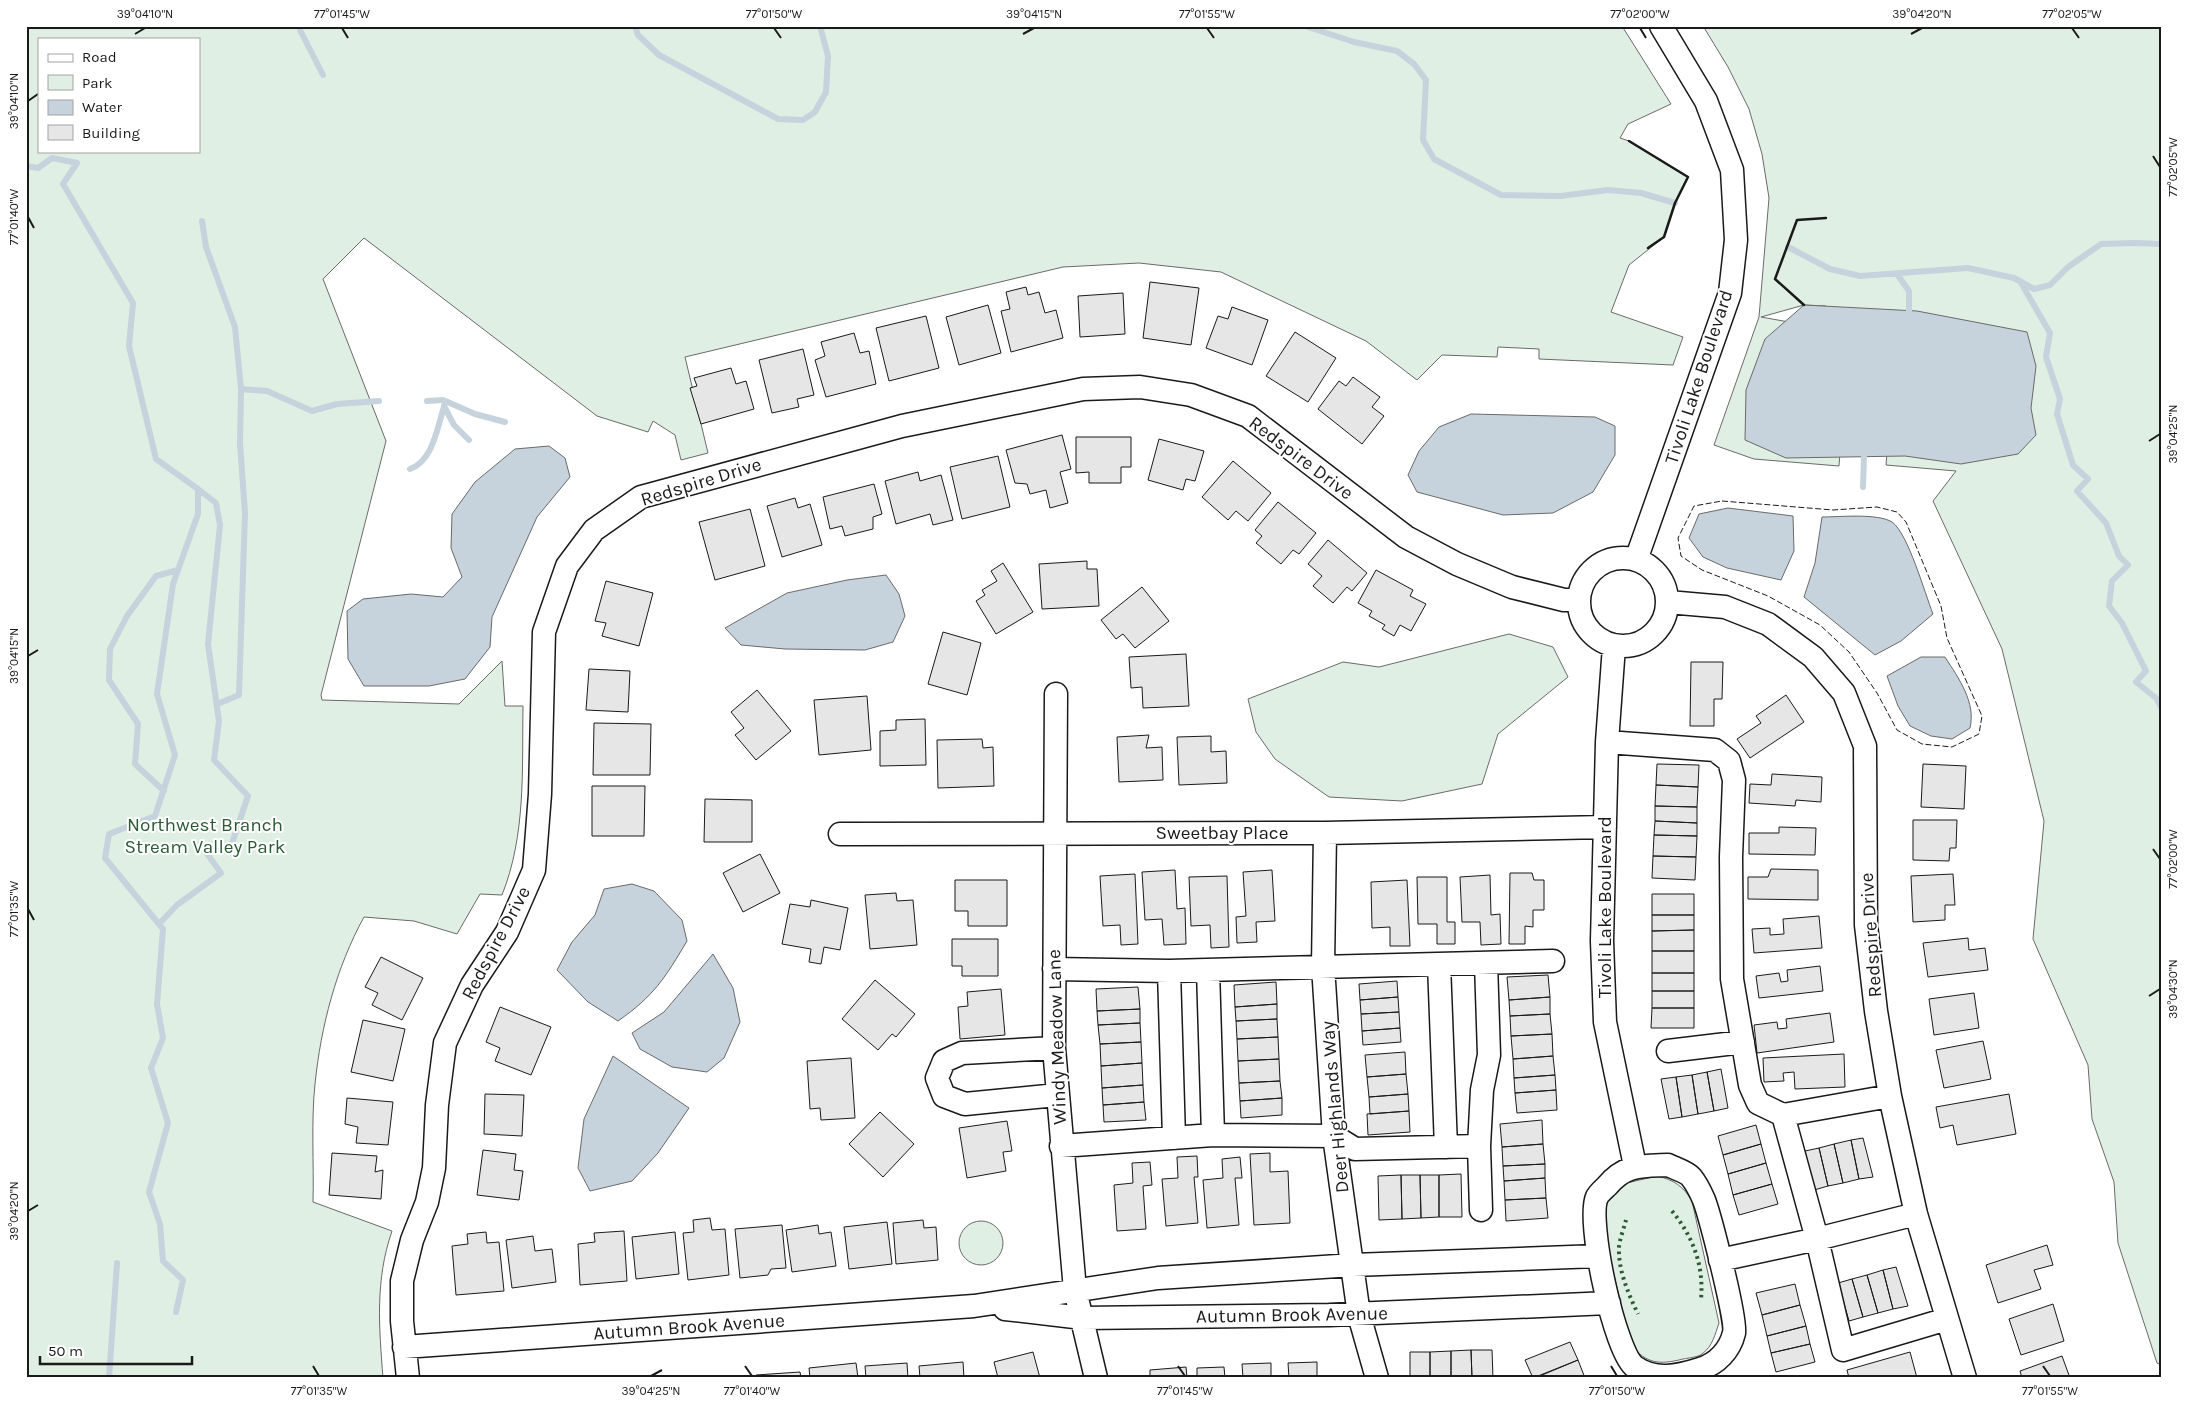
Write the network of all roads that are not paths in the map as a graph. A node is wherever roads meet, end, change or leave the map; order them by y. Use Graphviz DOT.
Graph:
graph roads {
  1 [pos="1660,26"];
  2 [pos="1636,560"];
  3 [pos="1579,600"];
  4 [pos="1668,602"];
  5 [pos="1614,646"];
  6 [pos="1056,694"];
  7 [pos="1607,742"];
  8 [pos="1605,827"];
  9 [pos="1325,832"];
  10 [pos="840,834"];
  11 [pos="1054,834"];
  12 [pos="1554,961"];
  13 [pos="1486,963"];
  14 [pos="1439,964"];
  15 [pos="1323,966"];
  16 [pos="1054,969"];
  17 [pos="1208,970"];
  18 [pos="1169,971"];
  19 [pos="1743,1042"];
  20 [pos="1054,1048"];
  21 [pos="1668,1051"];
  22 [pos="1057,1095"];
  23 [pos="1890,1096"];
  24 [pos="1783,1115"];
  25 [pos="1213,1135"];
  26 [pos="1334,1136"];
  27 [pos="1174,1138"];
  28 [pos="1061,1146"];
  29 [pos="1479,1146"];
  30 [pos="1446,1147"];
  31 [pos="1635,1166"];
  32 [pos="1481,1210"];
  33 [pos="1916,1214"];
  34 [pos="1817,1239"];
  35 [pos="1598,1256"];
  36 [pos="1720,1260"];
  37 [pos="1353,1265"];
  38 [pos="1075,1290"];
  39 [pos="1610,1303"];
  40 [pos="974,1306"];
  41 [pos="1359,1315"];
  42 [pos="1083,1318"];
  43 [pos="1947,1319"];
  44 [pos="404,1347"];
  45 [pos="1686,1376"];
  46 [pos="408,1378"];
  47 [pos="1096,1378"];
  48 [pos="1377,1378"];
  49 [pos="1965,1378"];
  1 -- 2 [label="street, Tivoli Lake Boulevard"];
  2 -- 3 [label="street"];
  2 -- 4 [label="street"];
  3 -- 5 [label="street"];
  3 -- 44 [label="street, Redspire Drive"];
  4 -- 5 [label="street"];
  4 -- 23 [label="street, Redspire Drive"];
  5 -- 7 [label="street, Tivoli Lake Boulevard"];
  6 -- 11 [label="street, Windy Meadow Lane"];
  7 -- 8 [label="street, Tivoli Lake Boulevard"];
  7 -- 19 [label="street"];
  8 -- 9 [label="street, Sweetbay Place"];
  8 -- 31 [label="street, Tivoli Lake Boulevard"];
  9 -- 11 [label="street, Sweetbay Place"];
  9 -- 15 [label="street, Deer Highlands Way"];
  10 -- 11 [label="street, Sweetbay Place"];
  11 -- 16 [label="street, Windy Meadow Lane"];
  12 -- 13 [label="street"];
  13 -- 14 [label="street"];
  13 -- 29 [label="street"];
  14 -- 15 [label="street"];
  14 -- 30 [label="street"];
  15 -- 17 [label="street"];
  15 -- 26 [label="street, Deer Highlands Way"];
  16 -- 18 [label="street"];
  16 -- 20 [label="street, Windy Meadow Lane"];
  17 -- 18 [label="street"];
  17 -- 25 [label="street"];
  18 -- 27 [label="street"];
  19 -- 21 [label="street"];
  19 -- 24 [label="street"];
  20 -- 22 [label="street, Windy Meadow Lane"];
  20 -- 22 [label="street"];
  22 -- 28 [label="street, Windy Meadow Lane"];
  23 -- 24 [label="street"];
  23 -- 33 [label="street, Redspire Drive"];
  24 -- 34 [label="street"];
  25 -- 26 [label="street"];
  25 -- 27 [label="street"];
  26 -- 30 [label="street"];
  26 -- 37 [label="street, Deer Highlands Way"];
  27 -- 28 [label="street"];
  28 -- 38 [label="street, Windy Meadow Lane"];
  29 -- 30 [label="street"];
  29 -- 32 [label="street"];
  31 -- 35 [label="street"];
  31 -- 36 [label="street"];
  33 -- 34 [label="street"];
  33 -- 43 [label="street, Redspire Drive"];
  34 -- 36 [label="street"];
  34 -- 43 [label="street"];
  35 -- 37 [label="street, Autumn Brook Avenue"];
  35 -- 39 [label="street"];
  36 -- 45 [label="street"];
  37 -- 38 [label="street, Autumn Brook Avenue"];
  37 -- 41 [label="street, Deer Highlands Way"];
  38 -- 40 [label="street, Autumn Brook Avenue"];
  38 -- 42 [label="street, Windy Meadow Lane"];
  39 -- 41 [label="street, Autumn Brook Avenue"];
  39 -- 45 [label="street"];
  40 -- 42 [label="street, Autumn Brook Avenue"];
  40 -- 44 [label="street, Autumn Brook Avenue"];
  41 -- 42 [label="street, Autumn Brook Avenue"];
  41 -- 48 [label="street, Deer Highlands Way"];
  42 -- 47 [label="street, Windy Meadow Lane"];
  43 -- 49 [label="street, Redspire Drive"];
  44 -- 46 [label="street, Redspire Drive"];
}
